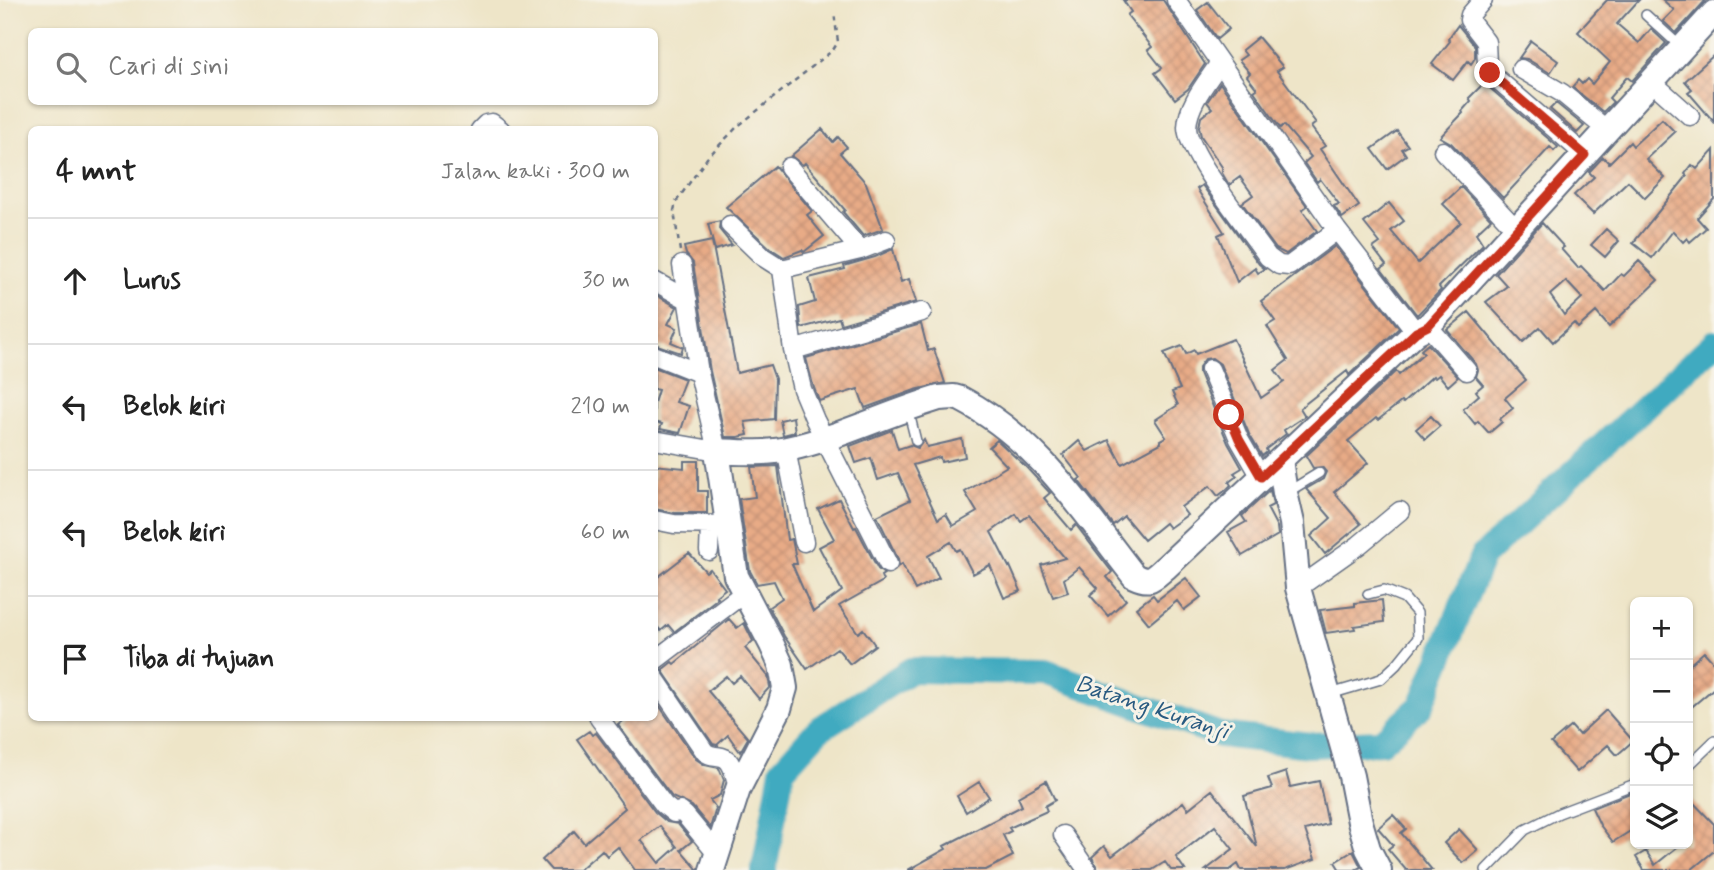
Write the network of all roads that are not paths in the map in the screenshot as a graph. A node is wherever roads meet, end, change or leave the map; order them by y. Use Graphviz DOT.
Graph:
graph roads {
  1 [pos="1175,0"];
  2 [pos="1483,0"];
  3 [pos="1714,13"];
  4 [pos="1646,15"];
  5 [pos="1682,49"];
  6 [pos="1219,64"];
  7 [pos="1521,69"];
  8 [pos="1652,82"];
  9 [pos="1690,116"];
  10 [pos="1607,130"];
  11 [pos="1443,151"];
  12 [pos="1585,155"];
  13 [pos="789,167"];
  14 [pos="730,225"];
  15 [pos="1516,229"];
  16 [pos="1337,230"];
  17 [pos="886,240"];
  18 [pos="860,250"];
  19 [pos="682,265"];
  20 [pos="782,269"];
  21 [pos="658,283"];
  22 [pos="688,300"];
  23 [pos="922,312"];
  24 [pos="1422,329"];
  25 [pos="793,351"];
  26 [pos="658,357"];
  27 [pos="1210,369"];
  28 [pos="1467,371"];
  29 [pos="699,373"];
  30 [pos="908,407"];
  31 [pos="825,439"];
  32 [pos="658,441"];
  33 [pos="916,441"];
  34 [pos="786,449"];
  35 [pos="717,451"];
  36 [pos="1280,460"];
  37 [pos="1319,473"];
  38 [pos="1261,477"];
  39 [pos="1285,494"];
  40 [pos="1400,511"];
  41 [pos="658,521"];
  42 [pos="719,525"];
  43 [pos="804,542"];
  44 [pos="709,551"];
  45 [pos="888,564"];
  46 [pos="1298,588"];
  47 [pos="744,593"];
  48 [pos="1368,594"];
  49 [pos="658,659"];
  50 [pos="658,683"];
  51 [pos="1328,694"];
  52 [pos="601,721"];
  53 [pos="1714,741"];
  54 [pos="1693,761"];
  55 [pos="1630,786"];
  56 [pos="738,789"];
  57 [pos="1063,835"];
  58 [pos="715,862"];
  59 [pos="1087,870"];
  60 [pos="1378,870"];
  61 [pos="1486,870"];
  1 -- 6 [label="street"];
  2 -- 12 [label="street"];
  3 -- 5 [label="street"];
  4 -- 5 [label="lane"];
  5 -- 8 [label="street"];
  6 -- 16 [label="street"];
  6 -- 16 [label="street"];
  7 -- 10 [label="street"];
  8 -- 9 [label="street"];
  8 -- 10 [label="street"];
  10 -- 12 [label="street"];
  11 -- 15 [label="street"];
  12 -- 15 [label="street"];
  13 -- 18 [label="street"];
  14 -- 20 [label="street"];
  15 -- 24 [label="street"];
  16 -- 24 [label="street"];
  17 -- 18 [label="street"];
  18 -- 20 [label="street"];
  19 -- 22 [label="street"];
  20 -- 25 [label="street"];
  21 -- 22 [label="street"];
  22 -- 29 [label="street"];
  23 -- 25 [label="street"];
  24 -- 28 [label="street"];
  24 -- 36 [label="street"];
  25 -- 31 [label="street"];
  26 -- 29 [label="street"];
  27 -- 38 [label="street"];
  29 -- 35 [label="street"];
  30 -- 31 [label="street"];
  30 -- 33 [label="lane"];
  30 -- 38 [label="street"];
  31 -- 34 [label="street"];
  31 -- 45 [label="street"];
  32 -- 35 [label="street"];
  34 -- 35 [label="street"];
  34 -- 43 [label="street"];
  35 -- 42 [label="street"];
  36 -- 38 [label="street"];
  36 -- 39 [label="street"];
  37 -- 39 [label="lane"];
  39 -- 46 [label="street"];
  40 -- 46 [label="street"];
  41 -- 42 [label="street"];
  42 -- 44 [label="street"];
  42 -- 47 [label="street"];
  46 -- 51 [label="street"];
  47 -- 49 [label="street"];
  47 -- 56 [label="street"];
  48 -- 51 [label="lane"];
  50 -- 56 [label="street"];
  51 -- 60 [label="street"];
  52 -- 58 [label="street"];
  53 -- 54 [label="lane"];
  55 -- 61 [label="lane"];
  56 -- 58 [label="street"];
  57 -- 59 [label="street"];
}
